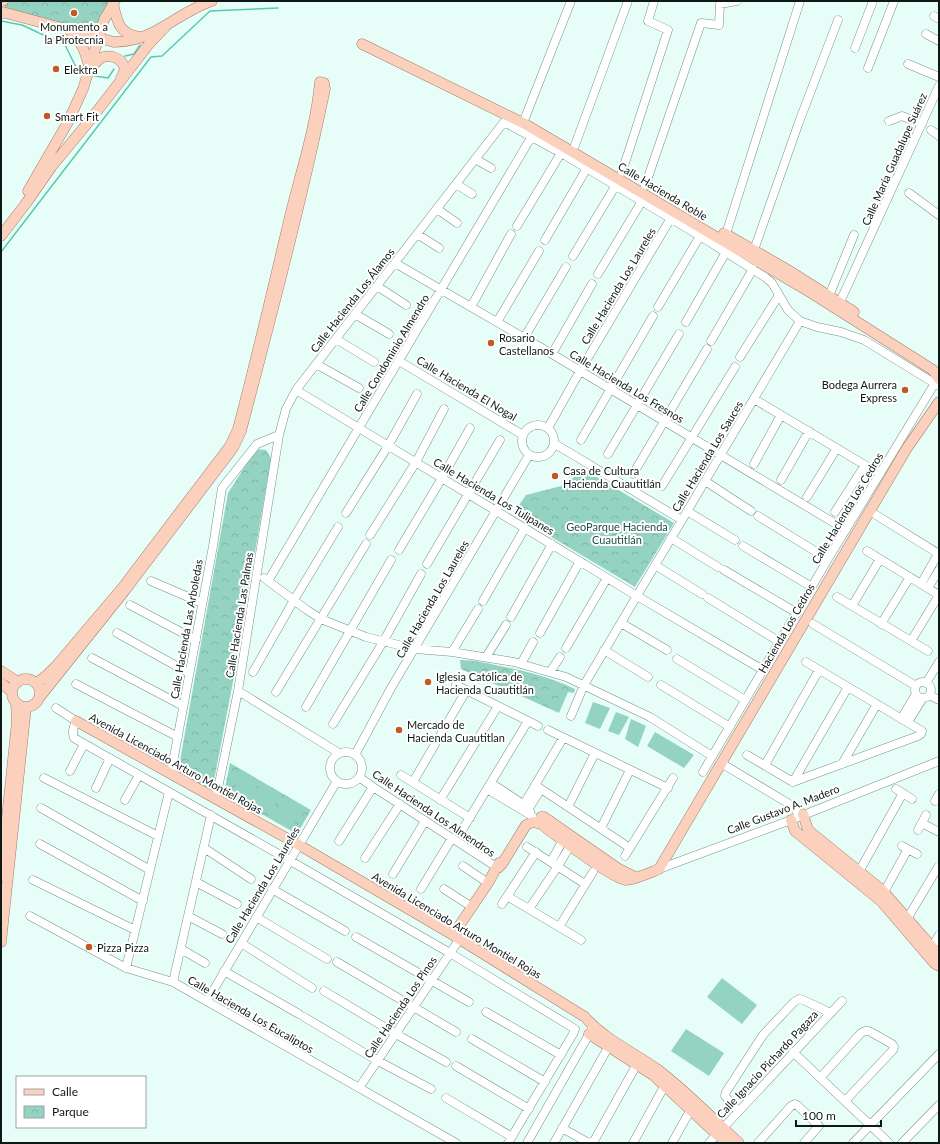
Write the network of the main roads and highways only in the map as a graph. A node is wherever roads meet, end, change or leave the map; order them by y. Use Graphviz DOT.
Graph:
graph roads {
  1 [pos="212,1"];
  2 [pos="114,2"];
  3 [pos="1,13"];
  4 [pos="166,26"];
  5 [pos="68,29"];
  6 [pos="144,37"];
  7 [pos="99,38"];
  8 [pos="90,69"];
  9 [pos="120,82"];
  10 [pos="1,226"];
  11 [pos="1,236"];
  12 [pos="939,370"];
  13 [pos="938,383"];
  14 [pos="939,402"];
  15 [pos="1,671"];
  16 [pos="18,682"];
  17 [pos="1,683"];
  18 [pos="36,683"];
  19 [pos="12,692"];
  20 [pos="39,698"];
  21 [pos="21,705"];
  22 [pos="76,721"];
  23 [pos="797,817"];
  24 [pos="659,869"];
  25 [pos="1,876"];
  26 [pos="857,876"];
  27 [pos="635,877"];
  28 [pos="456,937"];
  29 [pos="1,942"];
  30 [pos="929,950"];
  31 [pos="939,955"];
  32 [pos="939,966"];
  33 [pos="591,1030"];
  34 [pos="720,1131"];
  35 [pos="726,1143"];
  36 [pos="739,1143"];
  1 -- 4 [label="main road"];
  2 -- 6 [label="main road"];
  2 -- 7 [label="main road"];
  3 -- 5 [label="main road"];
  4 -- 6 [label="main road"];
  4 -- 9 [label="main road"];
  5 -- 7 [label="main road"];
  5 -- 8 [label="main road"];
  6 -- 7 [label="main road"];
  7 -- 8 [label="main road"];
  8 -- 9 [label="main road"];
  8 -- 10 [label="main road"];
  9 -- 11 [label="main road"];
  12 -- 13 [label="main road, Calle Hacienda Roble"];
  14 -- 24 [label="main road, Hacienda Los Cedros"];
  15 -- 16 [label="main road"];
  16 -- 18 [label="main road"];
  16 -- 19 [label="main road"];
  17 -- 19 [label="main road"];
  18 -- 20 [label="main road"];
  18 -- 20 [label="main road"];
  19 -- 21 [label="main road"];
  20 -- 21 [label="main road"];
  21 -- 25 [label="main road"];
  21 -- 29 [label="main road"];
  22 -- 28 [label="main road, Avenida Licenciado Arturo Montiel Rojas"];
  23 -- 26 [label="main road"];
  24 -- 27 [label="main road, Calle Gustavo A. Madero"];
  26 -- 30 [label="main road"];
  26 -- 30 [label="main road"];
  27 -- 28 [label="main road, Calle Hacienda Los Pinos"];
  28 -- 33 [label="main road, Avenida Licenciado Arturo Montiel Rojas"];
  30 -- 31 [label="main road"];
  30 -- 32 [label="main road"];
  33 -- 34 [label="main road, Avenida Licenciado Arturo Montiel Rojas"];
  33 -- 34 [label="main road, Avenida Licenciado Arturo Montiel Rojas"];
  34 -- 35 [label="main road, Avenida Licenciado Arturo Montiel Rojas"];
  34 -- 36 [label="main road, Avenida Licenciado Arturo Montiel Rojas"];
}
